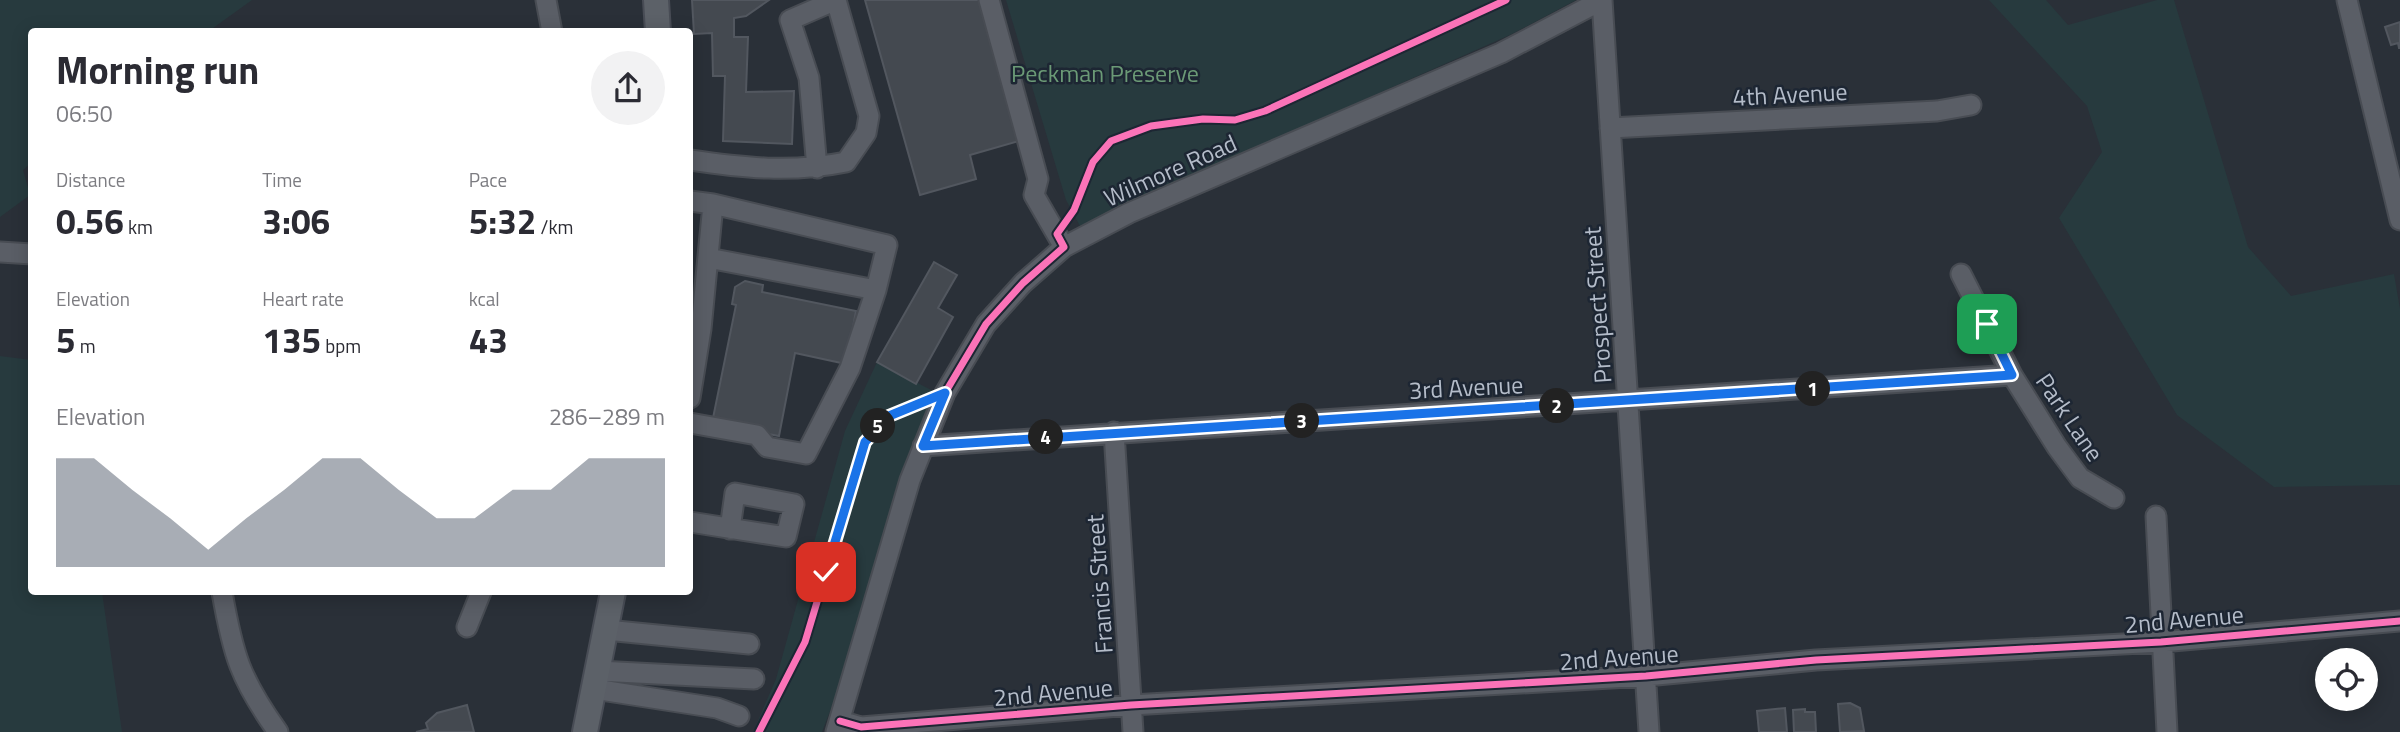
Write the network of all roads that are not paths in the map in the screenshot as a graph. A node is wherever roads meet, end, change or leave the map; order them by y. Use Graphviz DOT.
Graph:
graph roads {
  1 [pos="546,0"];
  2 [pos="656,0"];
  3 [pos="989,0"];
  4 [pos="1602,0"];
  5 [pos="2347,0"];
  6 [pos="551,28"];
  7 [pos="658,28"];
  8 [pos="1971,105"];
  9 [pos="1610,128"];
  10 [pos="693,160"];
  11 [pos="817,168"];
  12 [pos="693,201"];
  13 [pos="713,204"];
  14 [pos="2400,220"];
  15 [pos="1064,247"];
  16 [pos="0,252"];
  17 [pos="28,254"];
  18 [pos="708,258"];
  19 [pos="1961,274"];
  20 [pos="876,290"];
  21 [pos="695,329"];
  22 [pos="693,357"];
  23 [pos="2012,375"];
  24 [pos="1628,402"];
  25 [pos="693,424"];
  26 [pos="1114,432"];
  27 [pos="923,446"];
  28 [pos="2114,498"];
  29 [pos="2156,516"];
  30 [pos="693,523"];
  31 [pos="730,529"];
  32 [pos="222,595"];
  33 [pos="480,595"];
  34 [pos="612,595"];
  35 [pos="2400,621"];
  36 [pos="467,626"];
  37 [pos="606,630"];
  38 [pos="2161,642"];
  39 [pos="749,644"];
  40 [pos="1646,676"];
  41 [pos="754,679"];
  42 [pos="596,680"];
  43 [pos="1131,705"];
  44 [pos="739,716"];
  45 [pos="838,727"];
  46 [pos="278,732"];
  47 [pos="585,732"];
  48 [pos="1133,732"];
  49 [pos="1650,732"];
  50 [pos="2167,732"];
  1 -- 6 [label="street"];
  2 -- 7 [label="main road"];
  3 -- 15 [label="street"];
  4 -- 9 [label="street, Prospect Street"];
  4 -- 15 [label="street, Wilmore Road"];
  5 -- 14 [label="street"];
  8 -- 9 [label="street, 4th Avenue"];
  9 -- 24 [label="street, Prospect Street"];
  10 -- 11 [label="street"];
  11 -- 11 [label="street"];
  12 -- 13 [label="street"];
  13 -- 18 [label="street"];
  13 -- 20 [label="street"];
  15 -- 27 [label="street, Wilmore Road"];
  16 -- 17 [label="street"];
  18 -- 20 [label="street"];
  18 -- 21 [label="street"];
  19 -- 23 [label="street, Park Lane"];
  20 -- 25 [label="street"];
  21 -- 22 [label="street"];
  23 -- 24 [label="street, 3rd Avenue"];
  23 -- 28 [label="street, Park Lane"];
  24 -- 26 [label="street, 3rd Avenue"];
  24 -- 40 [label="street, Prospect Street"];
  26 -- 27 [label="street, 3rd Avenue"];
  26 -- 43 [label="street, Francis Street"];
  27 -- 45 [label="street, Wilmore Road"];
  29 -- 38 [label="street"];
  30 -- 31 [label="street"];
  32 -- 46 [label="street"];
  33 -- 36 [label="street"];
  34 -- 37 [label="main road"];
  35 -- 38 [label="street, 2nd Avenue"];
  37 -- 39 [label="street"];
  37 -- 42 [label="main road"];
  38 -- 40 [label="street, 2nd Avenue"];
  38 -- 50 [label="street"];
  40 -- 43 [label="street, 2nd Avenue"];
  40 -- 49 [label="street, Prospect Street"];
  41 -- 42 [label="street"];
  42 -- 44 [label="street"];
  42 -- 47 [label="main road"];
  43 -- 45 [label="street, 2nd Avenue"];
  43 -- 48 [label="street, Francis Street"];
}
